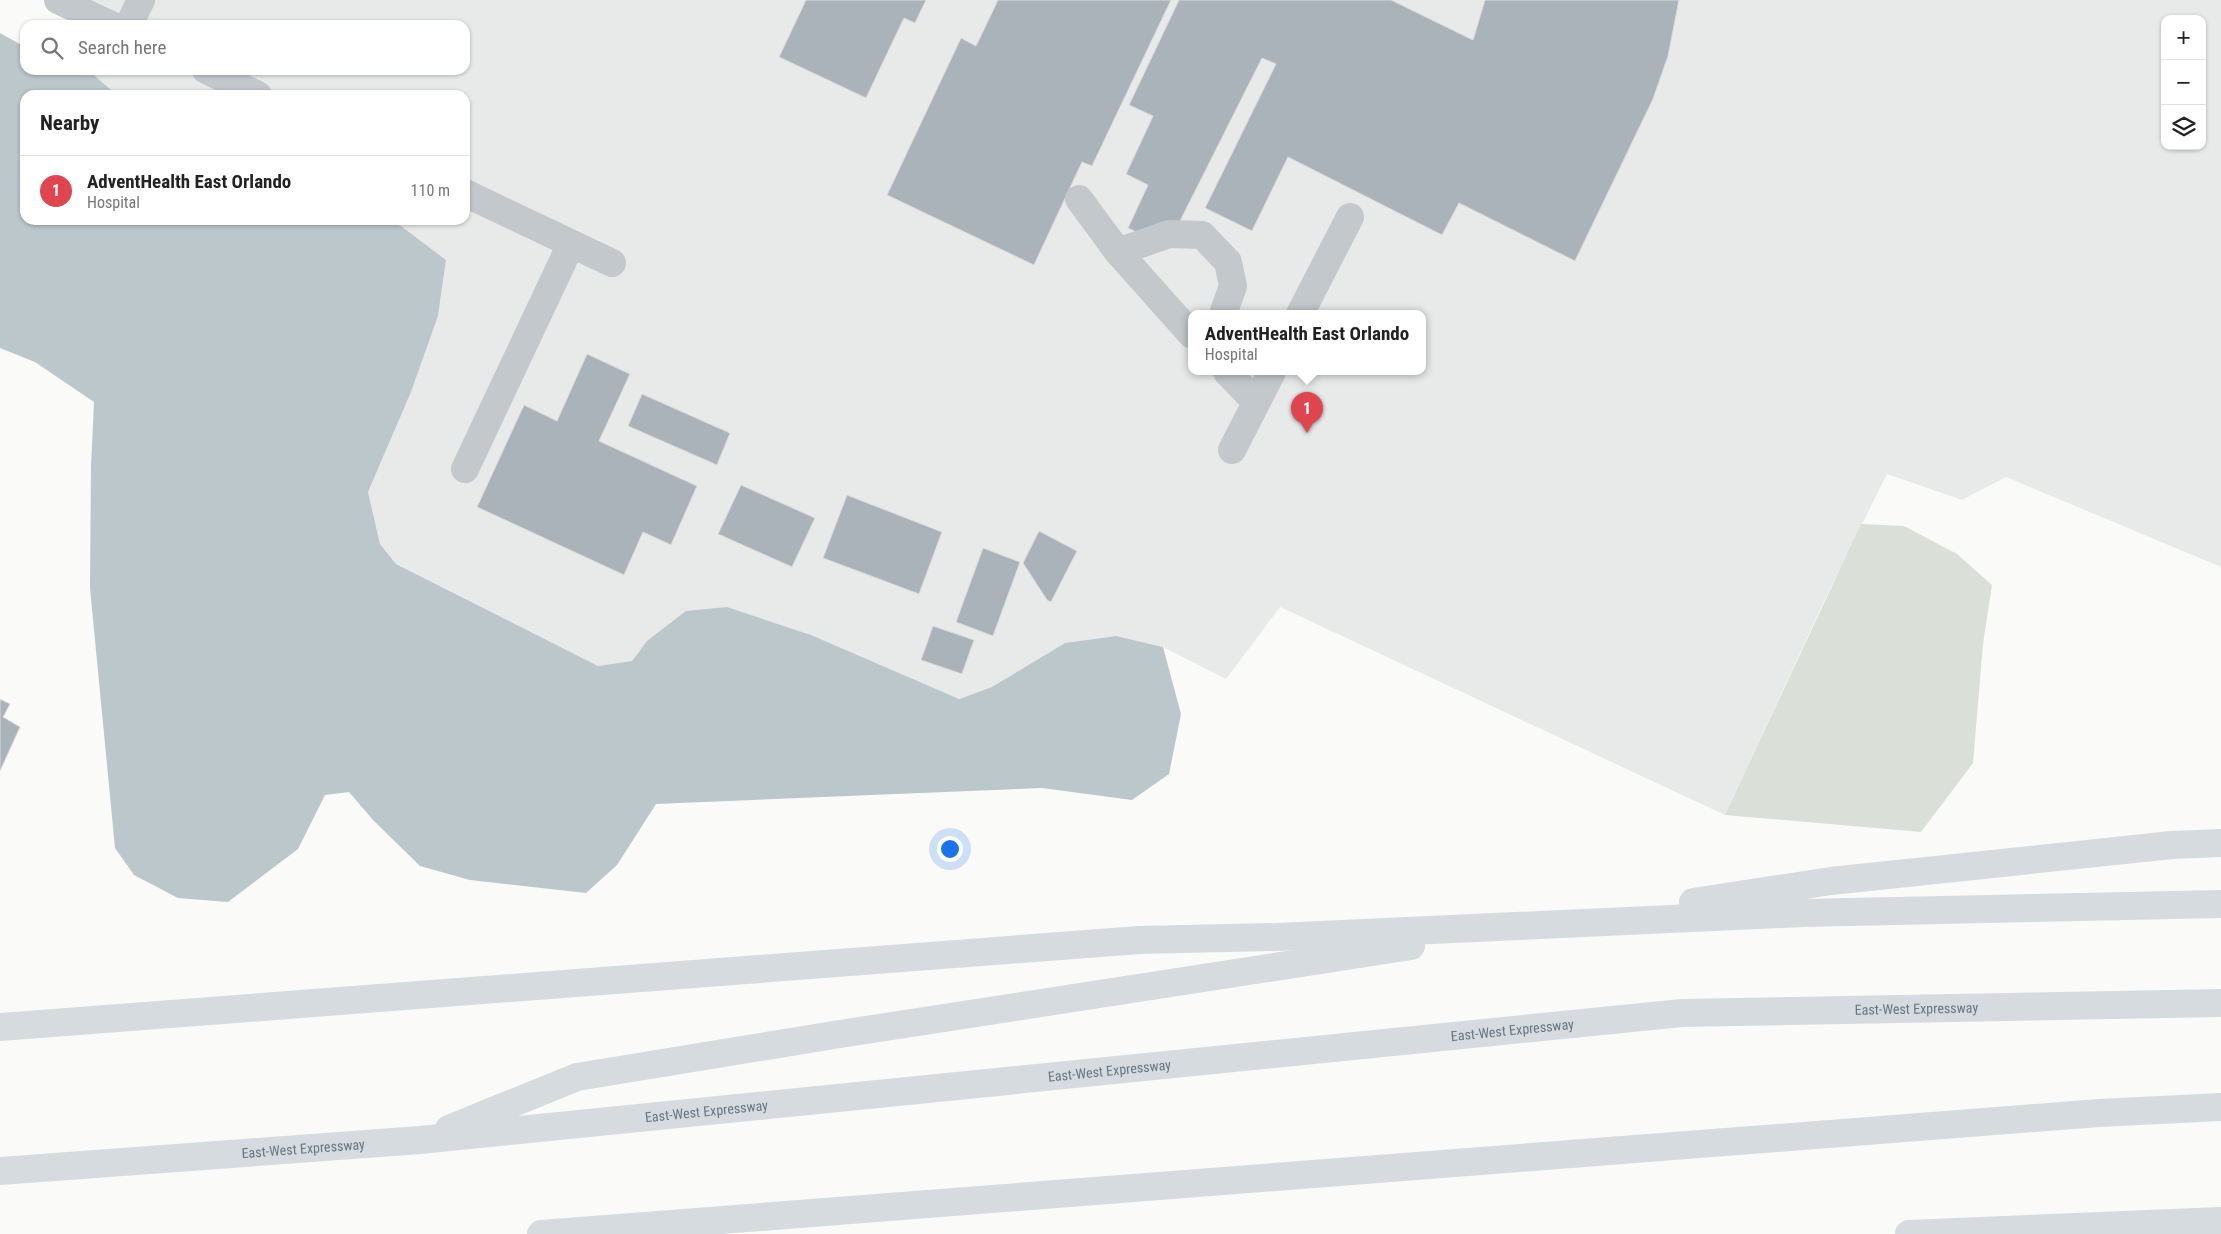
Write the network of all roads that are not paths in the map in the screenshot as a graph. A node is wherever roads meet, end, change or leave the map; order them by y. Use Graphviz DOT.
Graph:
graph roads {
  1 [pos="58,0"];
  2 [pos="141,0"];
  3 [pos="100,20"];
  4 [pos="131,20"];
  5 [pos="216,75"];
  6 [pos="248,90"];
  7 [pos="470,196"];
  8 [pos="1078,199"];
  9 [pos="1350,216"];
  10 [pos="571,244"];
  11 [pos="1118,252"];
  12 [pos="612,263"];
  13 [pos="1224,310"];
  14 [pos="1302,310"];
  15 [pos="1188,331"];
  16 [pos="1230,375"];
  17 [pos="1270,375"];
  18 [pos="1256,402"];
  19 [pos="1232,450"];
  20 [pos="465,469"];
  21 [pos="2221,843"];
  22 [pos="2221,904"];
  23 [pos="2221,1003"];
  24 [pos="0,1027"];
  25 [pos="2221,1107"];
  26 [pos="420,1140"];
  27 [pos="0,1171"];
  28 [pos="2221,1221"];
  29 [pos="541,1234"];
  30 [pos="1909,1234"];
  1 -- 3 [label="lane"];
  2 -- 4 [label="lane"];
  5 -- 6 [label="lane"];
  7 -- 10 [label="lane"];
  8 -- 11 [label="lane"];
  9 -- 14 [label="lane"];
  10 -- 12 [label="lane"];
  10 -- 20 [label="lane"];
  11 -- 13 [label="lane"];
  11 -- 15 [label="lane"];
  16 -- 18 [label="lane"];
  17 -- 18 [label="lane"];
  18 -- 19 [label="lane"];
  21 -- 26 [label="highway"];
  22 -- 24 [label="highway"];
  23 -- 26 [label="highway, East-West Expressway"];
  25 -- 29 [label="highway"];
  26 -- 27 [label="highway, East-West Expressway"];
  28 -- 30 [label="highway"];
}
